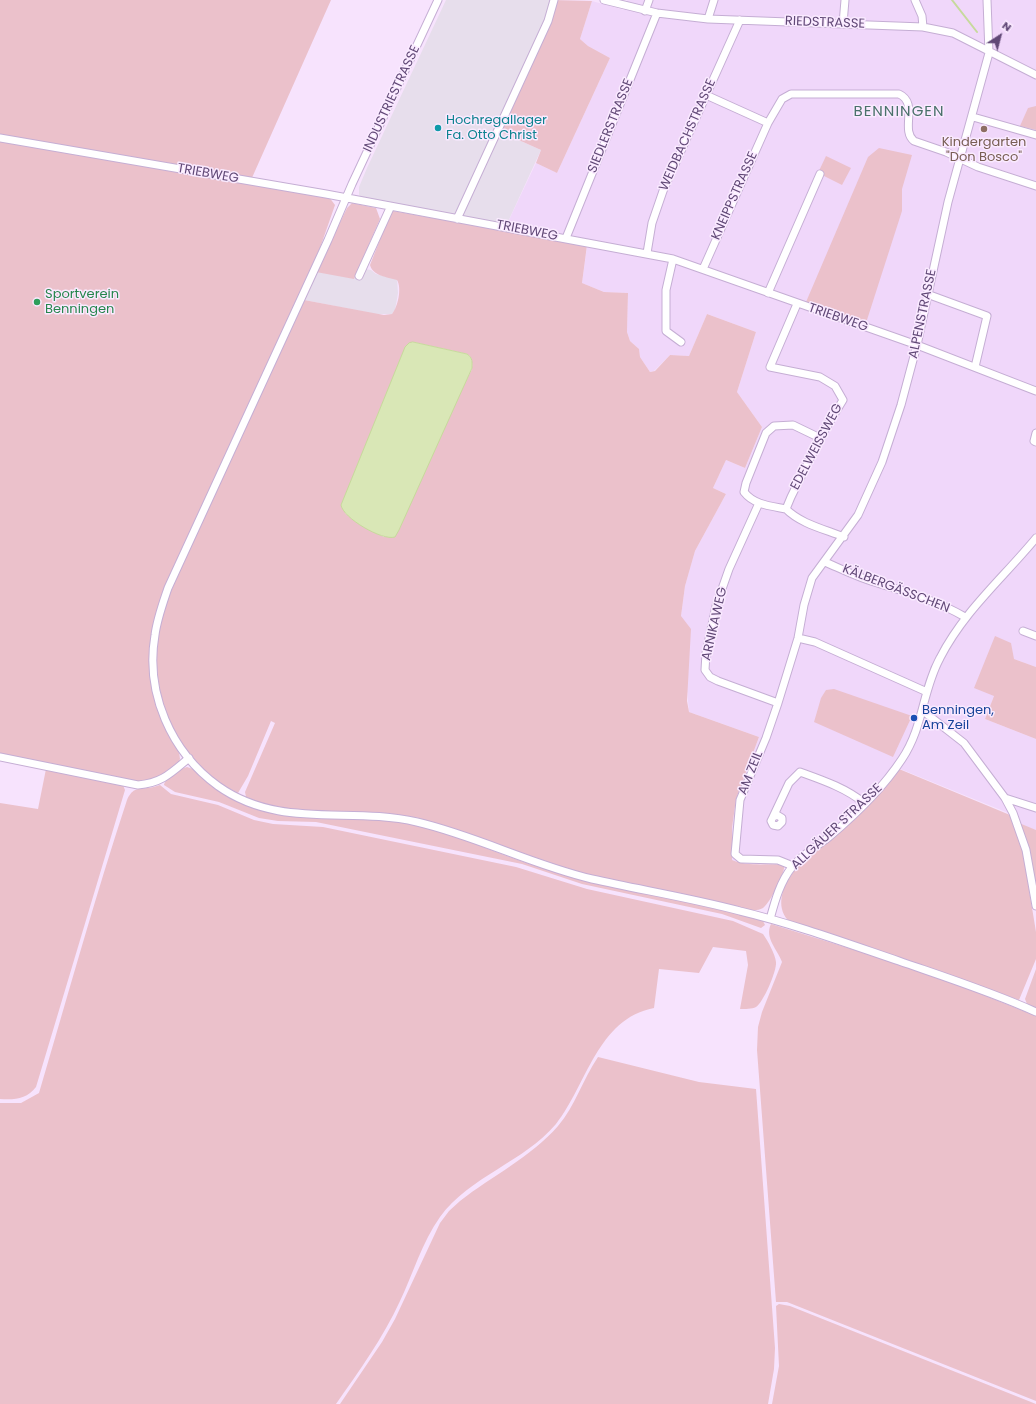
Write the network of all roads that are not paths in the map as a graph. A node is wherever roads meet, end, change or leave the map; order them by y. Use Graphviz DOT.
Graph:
graph roads {
  1 [pos="438,0"];
  2 [pos="554,0"];
  3 [pos="604,0"];
  4 [pos="648,0"];
  5 [pos="714,0"];
  6 [pos="845,0"];
  7 [pos="915,0"];
  8 [pos="987,0"];
  9 [pos="645,10"];
  10 [pos="657,13"];
  11 [pos="708,19"];
  12 [pos="740,20"];
  13 [pos="843,24"];
  14 [pos="923,27"];
  15 [pos="989,53"];
  16 [pos="1036,75"];
  17 [pos="706,94"];
  18 [pos="973,116"];
  19 [pos="768,123"];
  20 [pos="1036,135"];
  21 [pos="0,138"];
  22 [pos="960,158"];
  23 [pos="820,174"];
  24 [pos="1036,186"];
  25 [pos="346,198"];
  26 [pos="390,208"];
  27 [pos="457,219"];
  28 [pos="566,238"];
  29 [pos="647,253"];
  30 [pos="673,259"];
  31 [pos="703,269"];
  32 [pos="359,276"];
  33 [pos="768,293"];
  34 [pos="928,294"];
  35 [pos="797,304"];
  36 [pos="681,342"];
  37 [pos="918,345"];
  38 [pos="975,367"];
  39 [pos="1036,392"];
  40 [pos="1036,433"];
  41 [pos="820,438"];
  42 [pos="1036,442"];
  43 [pos="759,503"];
  44 [pos="786,509"];
  45 [pos="844,537"];
  46 [pos="1036,538"];
  47 [pos="825,562"];
  48 [pos="965,617"];
  49 [pos="1023,631"];
  50 [pos="1036,636"];
  51 [pos="798,638"];
  52 [pos="927,692"];
  53 [pos="778,703"];
  54 [pos="924,711"];
  55 [pos="0,757"];
  56 [pos="189,758"];
  57 [pos="1005,798"];
  58 [pos="864,803"];
  59 [pos="1036,808"];
  60 [pos="773,817"];
  61 [pos="793,866"];
  62 [pos="1036,906"];
  63 [pos="770,919"];
  64 [pos="1036,1012"];
  1 -- 25 [label="street, INDUSTRIESTRASSE"];
  2 -- 27 [label="street"];
  3 -- 9 [label="street, RIEDSTRASSE"];
  4 -- 9 [label="street"];
  5 -- 11 [label="street"];
  6 -- 13 [label="street"];
  7 -- 14 [label="street"];
  8 -- 15 [label="street, ALPENSTRASSE"];
  9 -- 10 [label="street, RIEDSTRASSE"];
  10 -- 11 [label="street, RIEDSTRASSE"];
  10 -- 28 [label="street, SIEDLERSTRASSE"];
  11 -- 12 [label="street, RIEDSTRASSE"];
  12 -- 13 [label="street, RIEDSTRASSE"];
  12 -- 17 [label="street, WEIDBACHSTRASSE"];
  13 -- 14 [label="street, RIEDSTRASSE"];
  14 -- 15 [label="street, RIEDSTRASSE"];
  15 -- 16 [label="street, RIEDSTRASSE"];
  15 -- 18 [label="street, ALPENSTRASSE"];
  17 -- 19 [label="street"];
  17 -- 29 [label="street, WEIDBACHSTRASSE"];
  18 -- 20 [label="street"];
  18 -- 22 [label="street, ALPENSTRASSE"];
  19 -- 22 [label="street, KNEIPPSTRASSE"];
  19 -- 31 [label="street, KNEIPPSTRASSE"];
  21 -- 25 [label="street, TRIEBWEG"];
  22 -- 24 [label="street"];
  22 -- 34 [label="street, ALPENSTRASSE"];
  23 -- 33 [label="street"];
  25 -- 26 [label="street, TRIEBWEG"];
  25 -- 56 [label="street, INDUSTRIESTRASSE"];
  26 -- 27 [label="street, TRIEBWEG"];
  26 -- 32 [label="street"];
  27 -- 28 [label="street, TRIEBWEG"];
  28 -- 29 [label="street, TRIEBWEG"];
  29 -- 30 [label="street, TRIEBWEG"];
  30 -- 31 [label="street, TRIEBWEG"];
  30 -- 36 [label="street"];
  31 -- 33 [label="street, TRIEBWEG"];
  33 -- 35 [label="street, TRIEBWEG"];
  34 -- 37 [label="street, ALPENSTRASSE"];
  34 -- 38 [label="street"];
  35 -- 37 [label="street, TRIEBWEG"];
  35 -- 41 [label="street, EDELWEISSWEG"];
  37 -- 38 [label="street, TRIEBWEG"];
  37 -- 45 [label="street, ALPENSTRASSE"];
  38 -- 39 [label="street, TRIEBWEG"];
  40 -- 42 [label="street"];
  41 -- 43 [label="street"];
  41 -- 44 [label="street, EDELWEISSWEG"];
  43 -- 44 [label="street"];
  43 -- 53 [label="street, ARNIKAWEG"];
  44 -- 45 [label="street"];
  45 -- 47 [label="street, ALPENSTRASSE"];
  46 -- 48 [label="street, ALLGÄUER STRASSE"];
  47 -- 48 [label="street, KÄLBERGÄSSCHEN"];
  47 -- 51 [label="street, AM ZEIL"];
  48 -- 52 [label="street, ALLGÄUER STRASSE"];
  49 -- 50 [label="street"];
  51 -- 52 [label="street"];
  51 -- 53 [label="street, AM ZEIL"];
  52 -- 54 [label="street, ALLGÄUER STRASSE"];
  53 -- 61 [label="street, AM ZEIL"];
  54 -- 57 [label="street"];
  54 -- 58 [label="street, ALLGÄUER STRASSE"];
  55 -- 56 [label="street"];
  56 -- 63 [label="street, INDUSTRIESTRASSE"];
  57 -- 59 [label="street"];
  57 -- 62 [label="street"];
  58 -- 60 [label="street"];
  58 -- 61 [label="street, ALLGÄUER STRASSE"];
  61 -- 63 [label="street, ALLGÄUER STRASSE"];
  63 -- 64 [label="street, INDUSTRIESTRASSE"];
}
